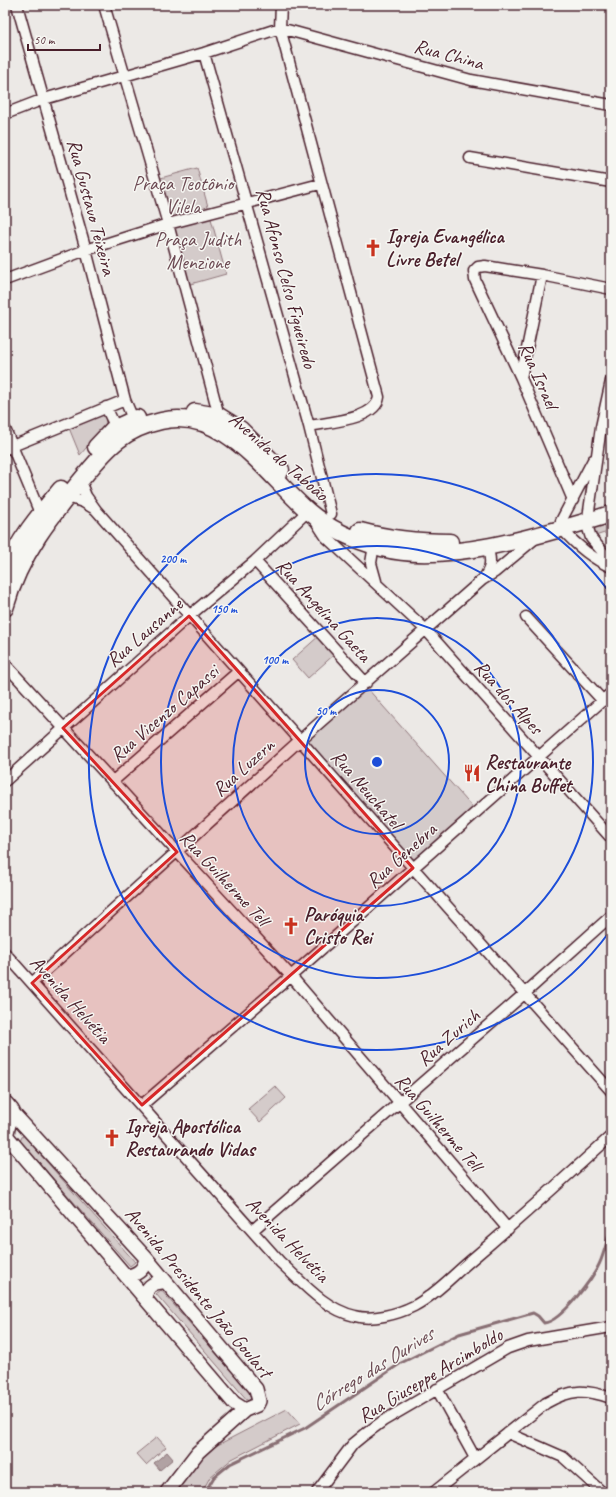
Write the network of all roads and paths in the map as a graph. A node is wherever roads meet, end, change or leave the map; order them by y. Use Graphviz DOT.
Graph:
graph roads {
  1 [pos="17,5"];
  2 [pos="104,5"];
  3 [pos="281,5"];
  4 [pos="280,28"];
  5 [pos="204,53"];
  6 [pos="124,77"];
  7 [pos="44,99"];
  8 [pos="611,105"];
  9 [pos="5,114"];
  10 [pos="470,158"];
  11 [pos="611,182"];
  12 [pos="320,184"];
  13 [pos="248,202"];
  14 [pos="168,224"];
  15 [pos="86,250"];
  16 [pos="542,275"];
  17 [pos="5,280"];
  18 [pos="611,289"];
  19 [pos="522,378"];
  20 [pos="611,381"];
  21 [pos="125,400"];
  22 [pos="106,407"];
  23 [pos="219,416"];
  24 [pos="133,419"];
  25 [pos="309,426"];
  26 [pos="116,428"];
  27 [pos="5,429"];
  28 [pos="8,448"];
  29 [pos="597,450"];
  30 [pos="80,481"];
  31 [pos="68,497"];
  32 [pos="573,500"];
  33 [pos="611,505"];
  34 [pos="96,510"];
  35 [pos="310,513"];
  36 [pos="331,514"];
  37 [pos="611,514"];
  38 [pos="588,517"];
  39 [pos="43,519"];
  40 [pos="562,525"];
  41 [pos="539,535"];
  42 [pos="374,545"];
  43 [pos="486,546"];
  44 [pos="255,561"];
  45 [pos="611,562"];
  46 [pos="611,567"];
  47 [pos="5,573"];
  48 [pos="482,580"];
  49 [pos="376,583"];
  50 [pos="5,608"];
  51 [pos="190,616"];
  52 [pos="526,617"];
  53 [pos="426,630"];
  54 [pos="5,664"];
  55 [pos="239,671"];
  56 [pos="366,683"];
  57 [pos="611,693"];
  58 [pos="603,700"];
  59 [pos="63,728"];
  60 [pos="300,740"];
  61 [pos="539,757"];
  62 [pos="5,781"];
  63 [pos="112,782"];
  64 [pos="611,838"];
  65 [pos="177,852"];
  66 [pos="413,868"];
  67 [pos="611,916"];
  68 [pos="5,953"];
  69 [pos="291,976"];
  70 [pos="32,983"];
  71 [pos="524,994"];
  72 [pos="611,1091"];
  73 [pos="398,1104"];
  74 [pos="142,1105"];
  75 [pos="8,1108"];
  76 [pos="5,1134"];
  77 [pos="611,1136"];
  78 [pos="508,1229"];
  79 [pos="253,1230"];
  80 [pos="146,1258"];
  81 [pos="126,1276"];
  82 [pos="165,1282"];
  83 [pos="146,1300"];
  84 [pos="611,1327"];
  85 [pos="436,1389"];
  86 [pos="611,1398"];
  87 [pos="245,1410"];
  88 [pos="508,1433"];
  89 [pos="475,1458"];
  90 [pos="167,1492"];
  91 [pos="317,1492"];
  92 [pos="434,1492"];
  93 [pos="602,1492"];
  1 -- 7 [label="street, Rua Gustavo Teixeira"];
  2 -- 6 [label="street"];
  3 -- 4 [label="street"];
  4 -- 5 [label="street"];
  4 -- 8 [label="street, Rua China"];
  4 -- 12 [label="street"];
  5 -- 6 [label="street"];
  5 -- 13 [label="street, Rua Afonso Celso Figueiredo"];
  6 -- 7 [label="street"];
  6 -- 14 [label="street"];
  7 -- 9 [label="street"];
  7 -- 15 [label="street, Rua Gustavo Teixeira"];
  10 -- 11 [label="street"];
  12 -- 13 [label="street"];
  12 -- 25 [label="street"];
  13 -- 14 [label="street"];
  13 -- 25 [label="street, Rua Afonso Celso Figueiredo"];
  14 -- 15 [label="street"];
  14 -- 23 [label="street"];
  15 -- 17 [label="street"];
  15 -- 21 [label="street, Rua Gustavo Teixeira"];
  16 -- 18 [label="street"];
  16 -- 19 [label="street"];
  16 -- 19 [label="street, Rua Israel"];
  19 -- 32 [label="street, Rua Israel"];
  20 -- 29 [label="street"];
  21 -- 22 [label="street"];
  21 -- 24 [label="street, Rua Gustavo Teixeira"];
  22 -- 26 [label="street"];
  22 -- 28 [label="street"];
  23 -- 24 [label="main road, Avenida do Taboão"];
  23 -- 36 [label="main road, Avenida do Taboão"];
  24 -- 26 [label="main road, Avenida do Taboão"];
  25 -- 36 [label="street, Rua Afonso Celso Figueiredo"];
  26 -- 39 [label="main road, Avenida do Taboão"];
  27 -- 28 [label="street"];
  28 -- 39 [label="street"];
  29 -- 32 [label="street"];
  29 -- 38 [label="street"];
  30 -- 31 [label="main road, Avenida do Taboão"];
  30 -- 34 [label="street, Rua Neuchatel"];
  30 -- 35 [label="main road, Avenida do Taboão"];
  31 -- 34 [label="street, Rua Neuchatel"];
  31 -- 39 [label="main road, Avenida do Taboão"];
  32 -- 40 [label="street"];
  33 -- 38 [label="main road, Avenida do Taboão"];
  34 -- 51 [label="street, Rua Neuchatel"];
  35 -- 42 [label="main road, Avenida do Taboão"];
  35 -- 44 [label="street, Rua Lausanne"];
  35 -- 49 [label="street, Rua dos Alpes"];
  36 -- 40 [label="main road, Avenida do Taboão"];
  37 -- 38 [label="main road, Avenida do Taboão"];
  38 -- 40 [label="main road, Avenida do Taboão"];
  38 -- 45 [label="street"];
  39 -- 47 [label="main road, Avenida do Taboão"];
  39 -- 50 [label="main road, Avenida do Taboão"];
  40 -- 41 [label="main road, Avenida do Taboão"];
  40 -- 46 [label="street"];
  41 -- 43 [label="main road, Avenida do Taboão"];
  41 -- 48 [label="street, Rua Luzern"];
  42 -- 43 [label="main road, Avenida do Taboão"];
  42 -- 49 [label="street"];
  43 -- 48 [label="street, Rua Luzern"];
  44 -- 51 [label="street, Rua Lausanne"];
  44 -- 56 [label="street, Rua Angelina Gaeta"];
  48 -- 53 [label="street, Rua Luzern"];
  49 -- 53 [label="street, Rua dos Alpes"];
  51 -- 55 [label="street, Rua Neuchatel"];
  51 -- 59 [label="street, Rua Lausanne"];
  52 -- 58 [label="street"];
  53 -- 56 [label="street, Rua Luzern"];
  53 -- 61 [label="street, Rua dos Alpes"];
  54 -- 59 [label="street, Rua Guilherme Tell"];
  55 -- 60 [label="street, Rua Neuchatel"];
  55 -- 63 [label="street, Rua Vicenzo Capassi"];
  56 -- 60 [label="street, Rua Luzern"];
  57 -- 58 [label="street, Rua Genebra"];
  58 -- 61 [label="street, Rua Genebra"];
  59 -- 62 [label="street, Rua Lausanne"];
  59 -- 63 [label="street, Rua Guilherme Tell"];
  60 -- 65 [label="street, Rua Luzern"];
  60 -- 66 [label="street, Rua Neuchatel"];
  61 -- 64 [label="street, Rua dos Alpes"];
  61 -- 66 [label="street, Rua Genebra"];
  63 -- 65 [label="street, Rua Guilherme Tell"];
  65 -- 69 [label="street, Rua Guilherme Tell"];
  65 -- 70 [label="street, Rua Luzern"];
  66 -- 69 [label="street, Rua Genebra"];
  66 -- 71 [label="street, Rua Neuchatel"];
  67 -- 71 [label="street, Rua Zurich"];
  68 -- 70 [label="street, Avenida Helvétia"];
  69 -- 73 [label="street, Rua Guilherme Tell"];
  69 -- 74 [label="street, Rua Genebra"];
  70 -- 74 [label="street, Avenida Helvétia"];
  71 -- 72 [label="street, Rua Neuchatel"];
  71 -- 73 [label="street, Rua Zurich"];
  73 -- 78 [label="street, Rua Guilherme Tell"];
  73 -- 79 [label="street, Rua Zurich"];
  74 -- 79 [label="street, Avenida Helvétia"];
  75 -- 76 [label="main road"];
  75 -- 80 [label="street, Avenida Presidente João Goulart"];
  76 -- 81 [label="street"];
  77 -- 78 [label="street, Avenida Helvétia"];
  78 -- 79 [label="street, Avenida Helvétia"];
  80 -- 81 [label="street"];
  80 -- 82 [label="street, Avenida Presidente João Goulart"];
  81 -- 83 [label="street"];
  82 -- 83 [label="street"];
  82 -- 87 [label="street, Avenida Presidente João Goulart"];
  83 -- 87 [label="street"];
  84 -- 85 [label="street, Rua Giuseppe Arcimboldo"];
  85 -- 89 [label="street"];
  85 -- 91 [label="street, Rua Giuseppe Arcimboldo"];
  86 -- 88 [label="street"];
  87 -- 90 [label="street"];
  88 -- 89 [label="street"];
  88 -- 93 [label="street"];
  89 -- 92 [label="street"];
}
